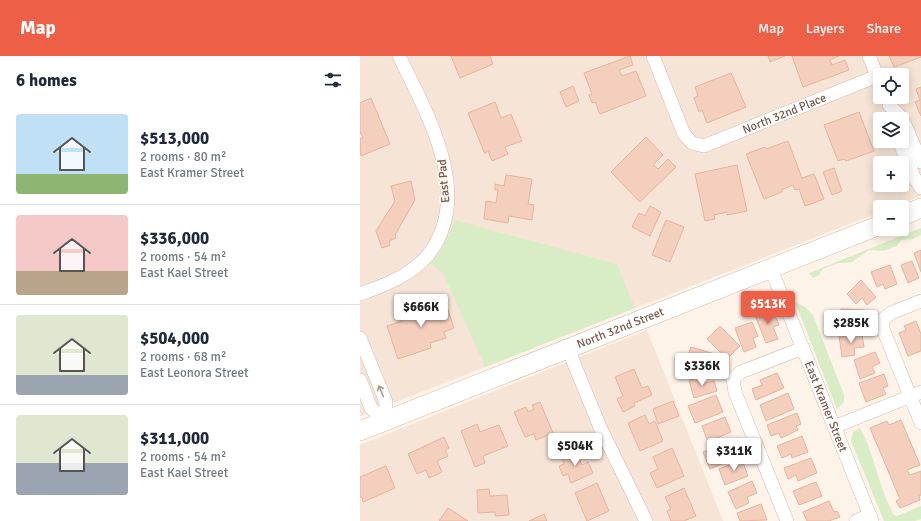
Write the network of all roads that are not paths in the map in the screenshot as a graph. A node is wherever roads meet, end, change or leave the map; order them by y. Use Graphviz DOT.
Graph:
graph roads {
  1 [pos="399,56"];
  2 [pos="653,56"];
  3 [pos="869,56"];
  4 [pos="874,68"];
  5 [pos="873,82"];
  6 [pos="890,104"];
  7 [pos="902,148"];
  8 [pos="921,162"];
  9 [pos="921,188"];
  10 [pos="921,208"];
  11 [pos="909,213"];
  12 [pos="873,228"];
  13 [pos="771,269"];
  14 [pos="360,294"];
  15 [pos="921,301"];
  16 [pos="360,338"];
  17 [pos="803,348"];
  18 [pos="568,349"];
  19 [pos="360,380"];
  20 [pos="916,394"];
  21 [pos="385,421"];
  22 [pos="921,423"];
  23 [pos="834,427"];
  24 [pos="360,431"];
  25 [pos="871,518"];
  26 [pos="646,521"];
  27 [pos="787,521"];
  28 [pos="856,521"];
  1 -- 14 [label="street, East Pad"];
  2 -- 5 [label="street, North 32nd Place"];
  3 -- 4 [label="street"];
  6 -- 8 [label="street"];
  7 -- 9 [label="street"];
  10 -- 11 [label="street"];
  12 -- 13 [label="street, North 32nd Street"];
  13 -- 17 [label="street, East Kramer Street"];
  13 -- 18 [label="street, North 32nd Street"];
  15 -- 20 [label="street"];
  21 -- 16 [label="street, one-way"];
  17 -- 23 [label="street, East Kramer Street"];
  17 -- 27 [label="street"];
  18 -- 21 [label="street, North 32nd Street"];
  18 -- 26 [label="street"];
  19 -- 21 [label="street"];
  20 -- 22 [label="street"];
  20 -- 23 [label="street"];
  21 -- 24 [label="street, North 32nd Street"];
  23 -- 25 [label="street, East Kramer Street"];
  25 -- 28 [label="street"];
}
